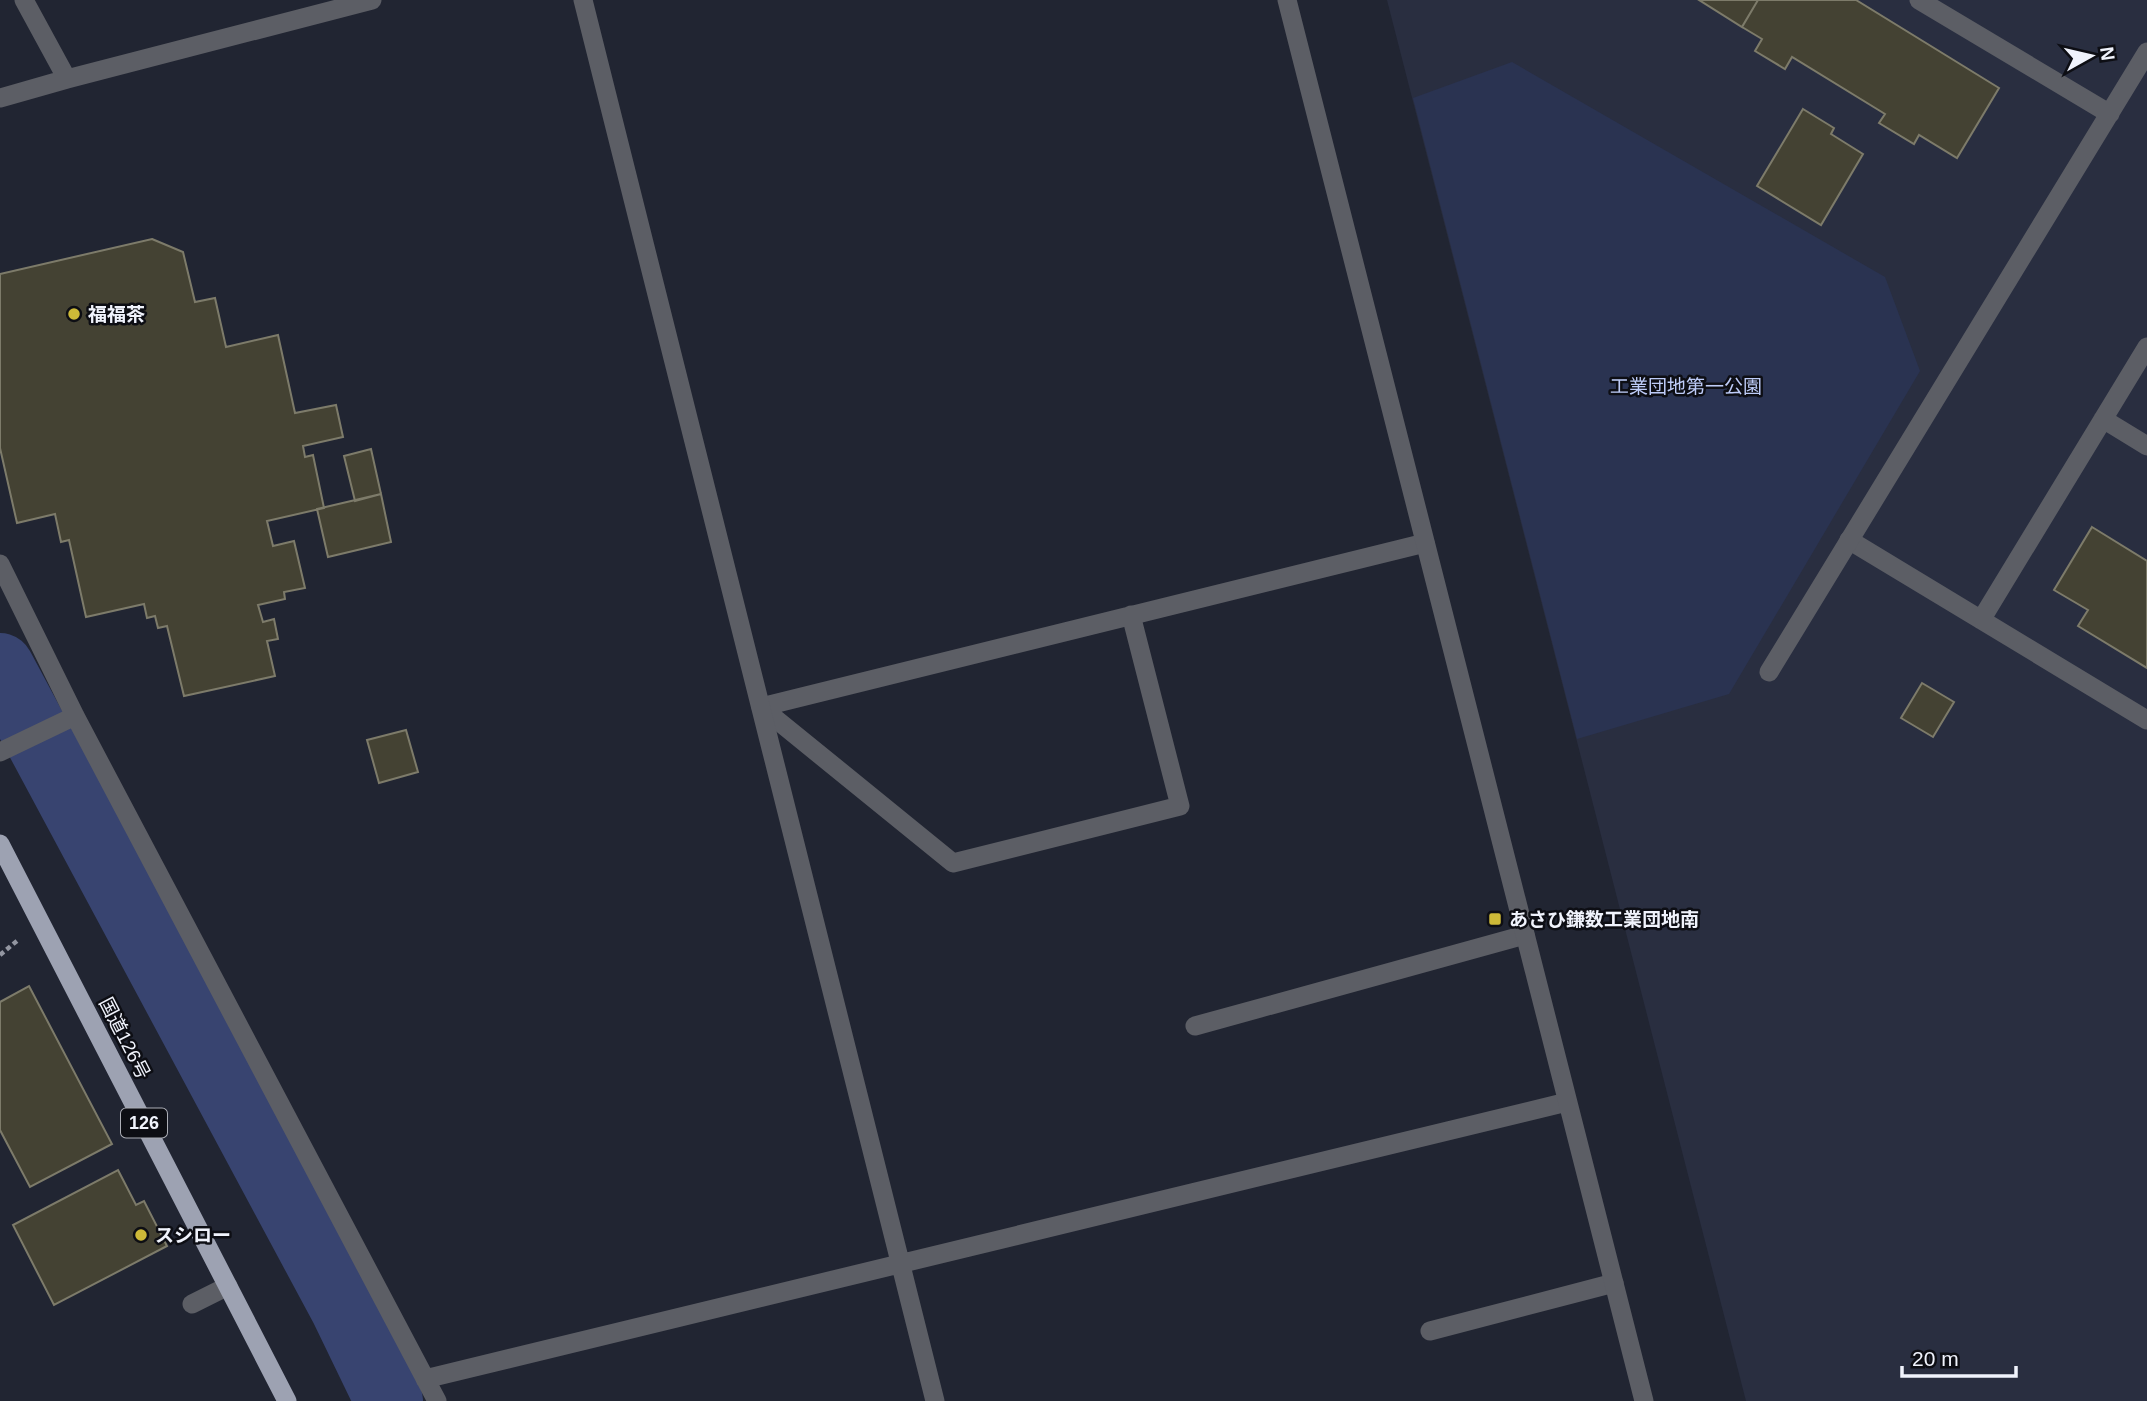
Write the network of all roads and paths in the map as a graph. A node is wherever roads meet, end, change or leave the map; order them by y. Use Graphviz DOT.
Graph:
graph roads {
  1 [pos="24,0"];
  2 [pos="372,0"];
  3 [pos="583,0"];
  4 [pos="1287,0"];
  5 [pos="1919,0"];
  6 [pos="2147,52"];
  7 [pos="67,79"];
  8 [pos="0,98"];
  9 [pos="2110,114"];
  10 [pos="2147,347"];
  11 [pos="2103,419"];
  12 [pos="2147,446"];
  13 [pos="1849,540"];
  14 [pos="1425,542"];
  15 [pos="0,564"];
  16 [pos="1131,615"];
  17 [pos="1981,620"];
  18 [pos="1769,673"];
  19 [pos="761,707"];
  20 [pos="75,716"];
  21 [pos="2147,720"];
  22 [pos="0,752"];
  23 [pos="0,844"];
  24 [pos="1525,935"];
  25 [pos="1195,1026"];
  26 [pos="1567,1102"];
  27 [pos="901,1264"];
  28 [pos="1614,1283"];
  29 [pos="228,1286"];
  30 [pos="192,1304"];
  31 [pos="1430,1331"];
  32 [pos="425,1379"];
  33 [pos="287,1401"];
  34 [pos="437,1401"];
  35 [pos="935,1401"];
  36 [pos="1644,1401"];
  1 -- 7 [label="street"];
  2 -- 7 [label="street"];
  3 -- 19 [label="street"];
  4 -- 14 [label="street"];
  5 -- 9 [label="street"];
  6 -- 9 [label="street"];
  7 -- 8 [label="street"];
  9 -- 13 [label="street"];
  10 -- 11 [label="street"];
  11 -- 12 [label="street"];
  11 -- 17 [label="street"];
  13 -- 17 [label="street"];
  13 -- 18 [label="street"];
  14 -- 16 [label="street"];
  14 -- 24 [label="street"];
  15 -- 20 [label="street"];
  16 -- 19 [label="street"];
  16 -- 19 [label="street"];
  17 -- 21 [label="street"];
  19 -- 27 [label="street"];
  20 -- 22 [label="street"];
  20 -- 32 [label="street"];
  23 -- 29 [label="highway, 国道126号 / 126"];
  24 -- 25 [label="street"];
  24 -- 26 [label="street"];
  26 -- 27 [label="street"];
  26 -- 28 [label="street"];
  27 -- 32 [label="street"];
  27 -- 35 [label="street"];
  28 -- 31 [label="street"];
  28 -- 36 [label="street"];
  29 -- 30 [label="street"];
  29 -- 33 [label="highway, 国道126号 / 126"];
  32 -- 34 [label="street"];
}
